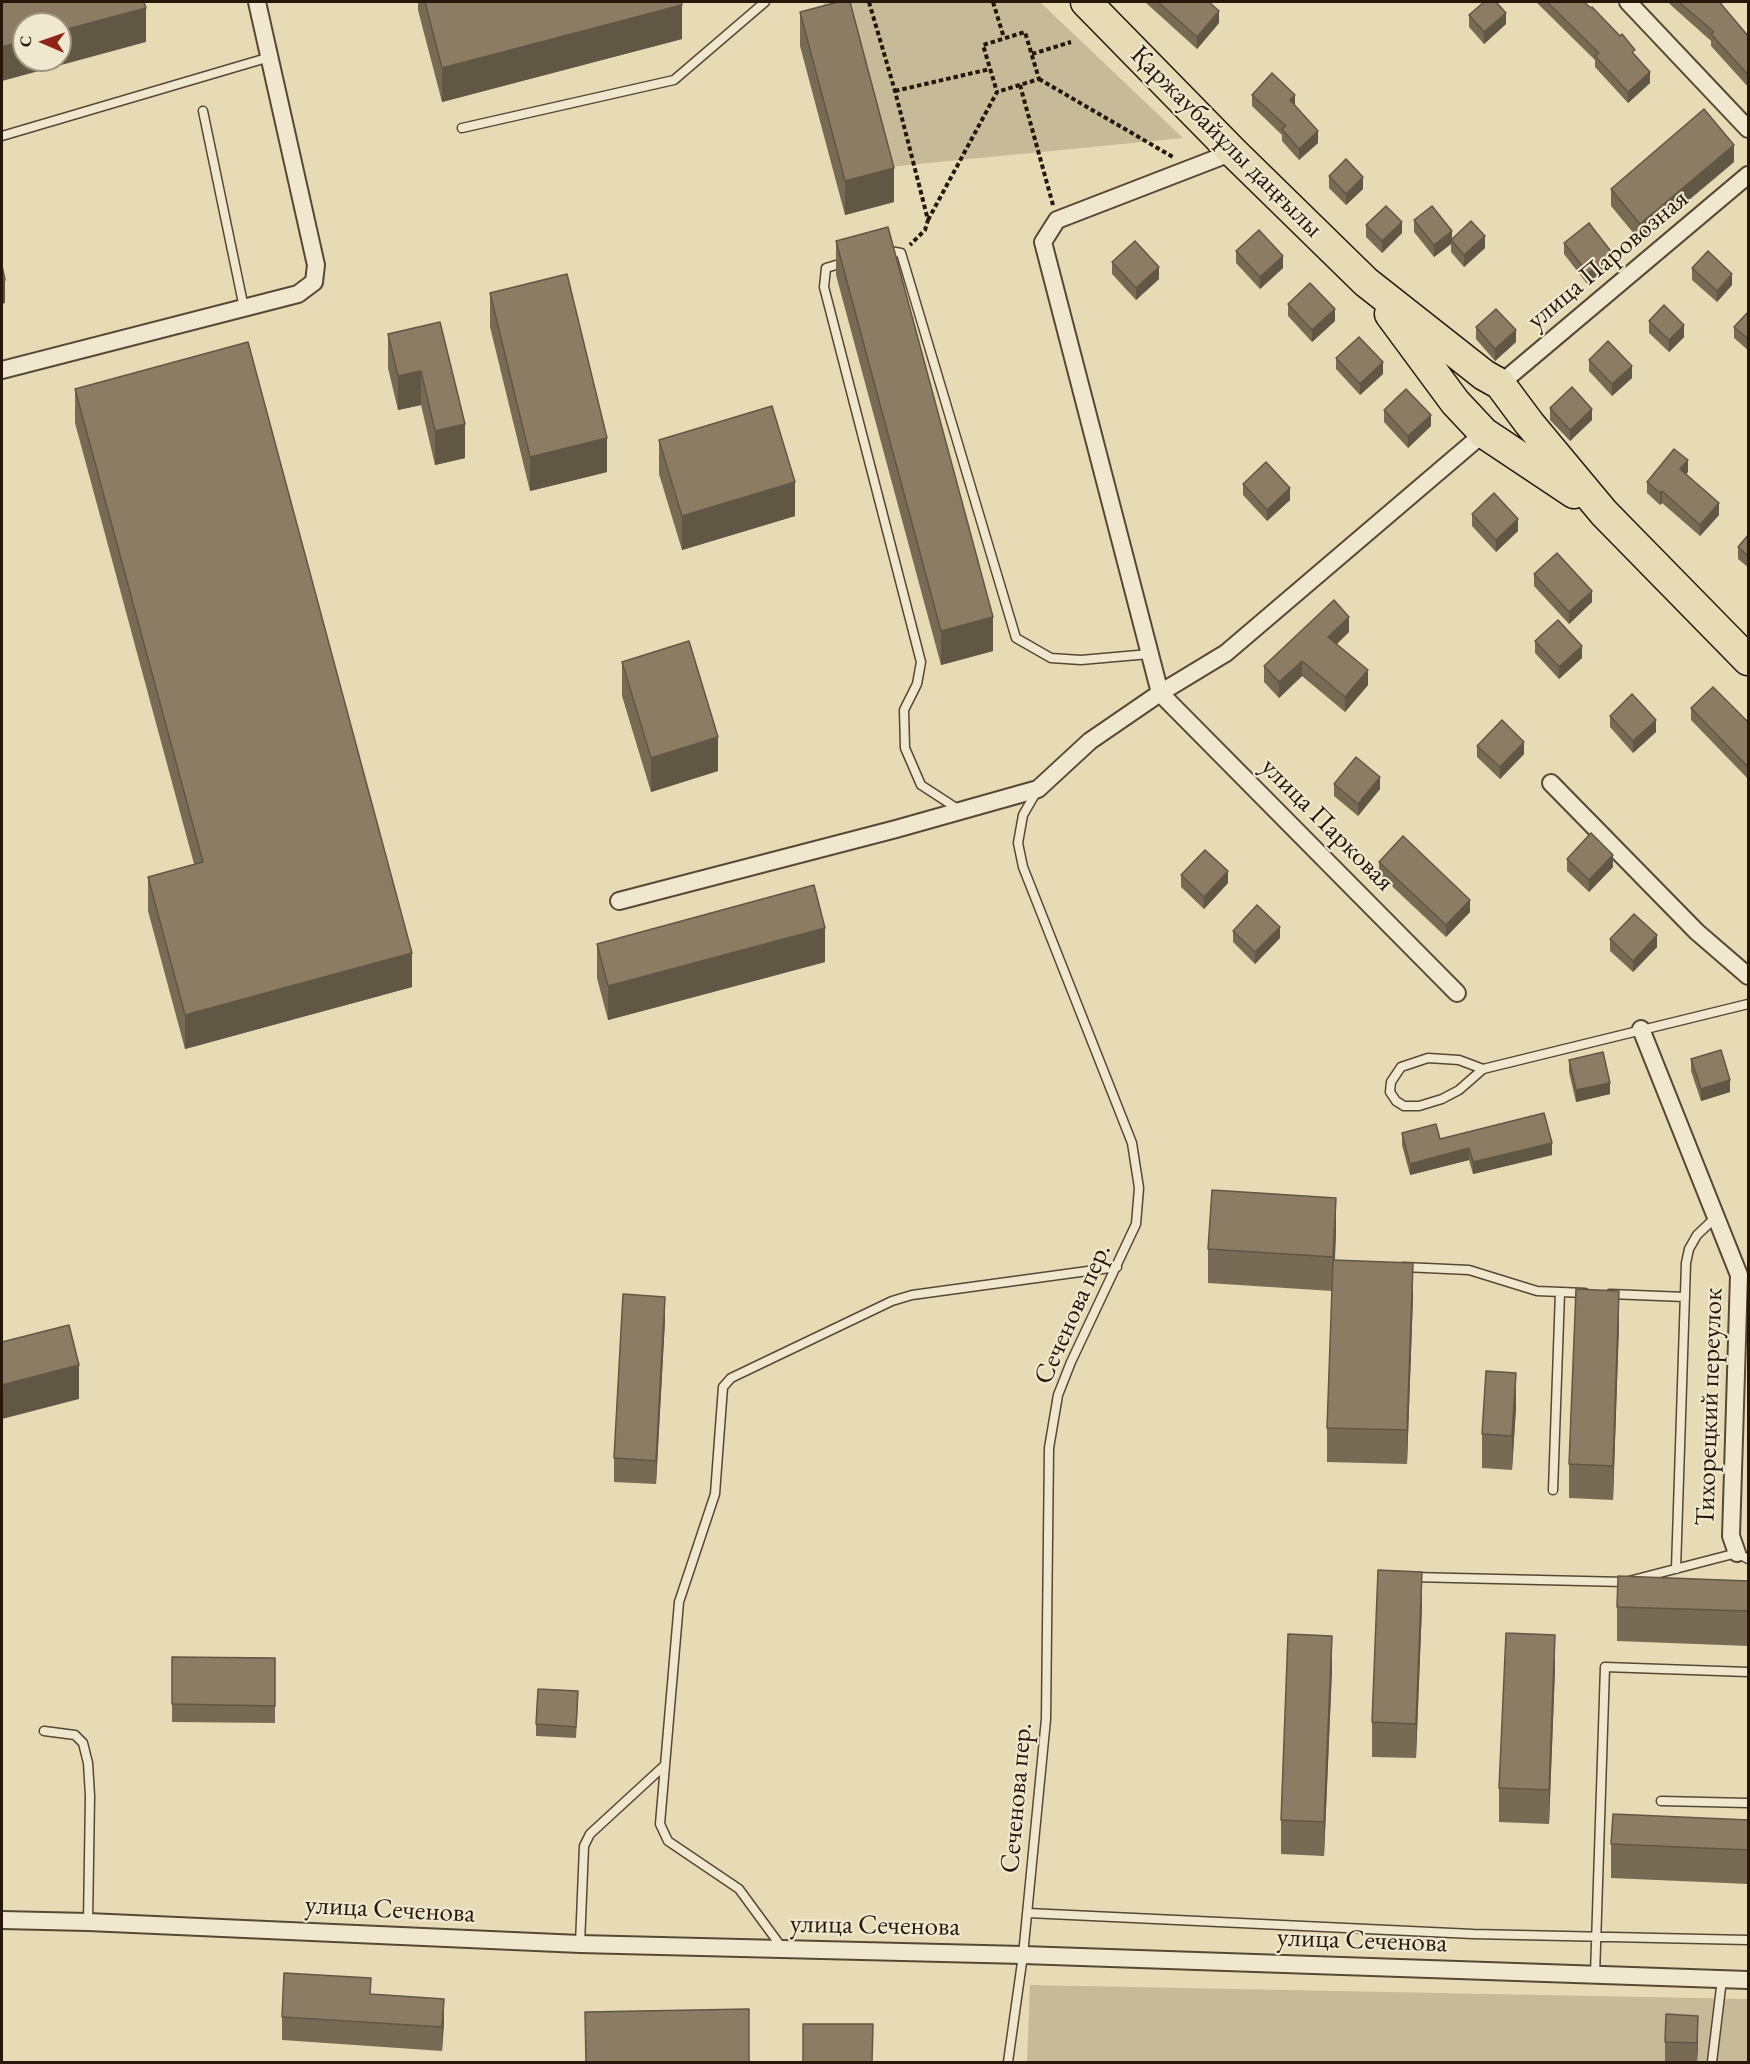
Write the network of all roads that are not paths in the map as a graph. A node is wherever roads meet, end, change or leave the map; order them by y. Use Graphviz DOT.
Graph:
graph roads {
  1 [pos="257,2"];
  2 [pos="765,2"];
  3 [pos="1086,2"];
  4 [pos="1628,2"];
  5 [pos="270,57"];
  6 [pos="203,111"];
  7 [pos="462,128"];
  8 [pos="1749,129"];
  9 [pos="2,136"];
  10 [pos="1233,153"];
  11 [pos="1749,175"];
  12 [pos="877,252"];
  13 [pos="856,259"];
  14 [pos="1366,282"];
  15 [pos="244,308"];
  16 [pos="2,370"];
  17 [pos="1492,380"];
  18 [pos="1455,402"];
  19 [pos="1529,423"];
  20 [pos="1495,440"];
  21 [pos="1604,513"];
  22 [pos="1149,654"];
  23 [pos="1749,660"];
  24 [pos="1160,693"];
  25 [pos="1551,783"];
  26 [pos="1038,789"];
  27 [pos="961,811"];
  28 [pos="619,901"];
  29 [pos="1749,976"];
  30 [pos="1457,993"];
  31 [pos="1749,1004"];
  32 [pos="1641,1029"];
  33 [pos="1483,1069"];
  34 [pos="1716,1217"];
  35 [pos="1117,1267"];
  36 [pos="1398,1267"];
  37 [pos="1560,1292"];
  38 [pos="1594,1293"];
  39 [pos="1605,1294"];
  40 [pos="1685,1297"];
  41 [pos="1553,1490"];
  42 [pos="1743,1556"];
  43 [pos="1676,1569"];
  44 [pos="1396,1577"];
  45 [pos="1749,1672"];
  46 [pos="44,1731"];
  47 [pos="665,1765"];
  48 [pos="1661,1801"];
  49 [pos="1749,1803"];
  50 [pos="1028,1912"];
  51 [pos="2,1920"];
  52 [pos="88,1922"];
  53 [pos="1597,1937"];
  54 [pos="1749,1940"];
  55 [pos="580,1944"];
  56 [pos="783,1950"];
  57 [pos="1023,1955"];
  58 [pos="1595,1975"];
  59 [pos="1722,1979"];
  60 [pos="1749,1980"];
  61 [pos="1008,2062"];
  62 [pos="1712,2062"];
  1 -- 5 [label="street"];
  2 -- 7 [label="lane"];
  3 -- 10 [label="highway, Қаржаубайұлы даңғылы"];
  4 -- 8 [label="street"];
  5 -- 9 [label="lane"];
  5 -- 15 [label="street"];
  6 -- 15 [label="lane"];
  10 -- 14 [label="highway, Қаржаубайұлы даңғылы"];
  10 -- 22 [label="street"];
  11 -- 17 [label="street, улица Паровозная"];
  12 -- 22 [label="lane"];
  13 -- 27 [label="lane"];
  14 -- 17 [label="highway, Қаржаубайұлы даңғылы"];
  14 -- 18 [label="highway, Қаржаубайұлы даңғылы"];
  15 -- 16 [label="street"];
  17 -- 18 [label="highway"];
  17 -- 19 [label="highway, Қаржаубайұлы даңғылы"];
  18 -- 20 [label="highway, Қаржаубайұлы даңғылы"];
  19 -- 20 [label="highway"];
  19 -- 21 [label="highway, Қаржаубайұлы даңғылы"];
  20 -- 21 [label="highway, Қаржаубайұлы даңғылы"];
  20 -- 24 [label="street"];
  21 -- 23 [label="highway, Қаржаубайұлы даңғылы"];
  22 -- 24 [label="street"];
  24 -- 26 [label="street"];
  24 -- 30 [label="street, улица Парковая"];
  25 -- 29 [label="street"];
  26 -- 27 [label="street"];
  26 -- 35 [label="lane, Сеченова пер."];
  27 -- 28 [label="street"];
  31 -- 32 [label="lane"];
  32 -- 33 [label="lane"];
  32 -- 34 [label="street, Тихорецкий переулок"];
  33 -- 33 [label="lane"];
  34 -- 40 [label="lane"];
  34 -- 42 [label="street, Тихорецкий переулок"];
  35 -- 47 [label="lane"];
  35 -- 50 [label="lane, Сеченова пер."];
  36 -- 37 [label="lane"];
  37 -- 38 [label="lane"];
  37 -- 41 [label="lane"];
  39 -- 40 [label="lane"];
  40 -- 43 [label="lane"];
  42 -- 43 [label="lane"];
  43 -- 44 [label="lane"];
  45 -- 53 [label="lane"];
  46 -- 52 [label="lane"];
  47 -- 55 [label="lane"];
  47 -- 56 [label="lane"];
  48 -- 49 [label="lane"];
  50 -- 53 [label="lane"];
  50 -- 57 [label="lane, Сеченова пер."];
  51 -- 52 [label="street, улица Сеченова"];
  52 -- 55 [label="street, улица Сеченова"];
  53 -- 54 [label="lane"];
  53 -- 58 [label="lane"];
  55 -- 56 [label="street, улица Сеченова"];
  56 -- 57 [label="street, улица Сеченова"];
  57 -- 58 [label="street, улица Сеченова"];
  57 -- 61 [label="lane, Сеченова пер."];
  58 -- 59 [label="street, улица Сеченова"];
  59 -- 60 [label="street, улица Сеченова"];
  59 -- 62 [label="lane"];
}
